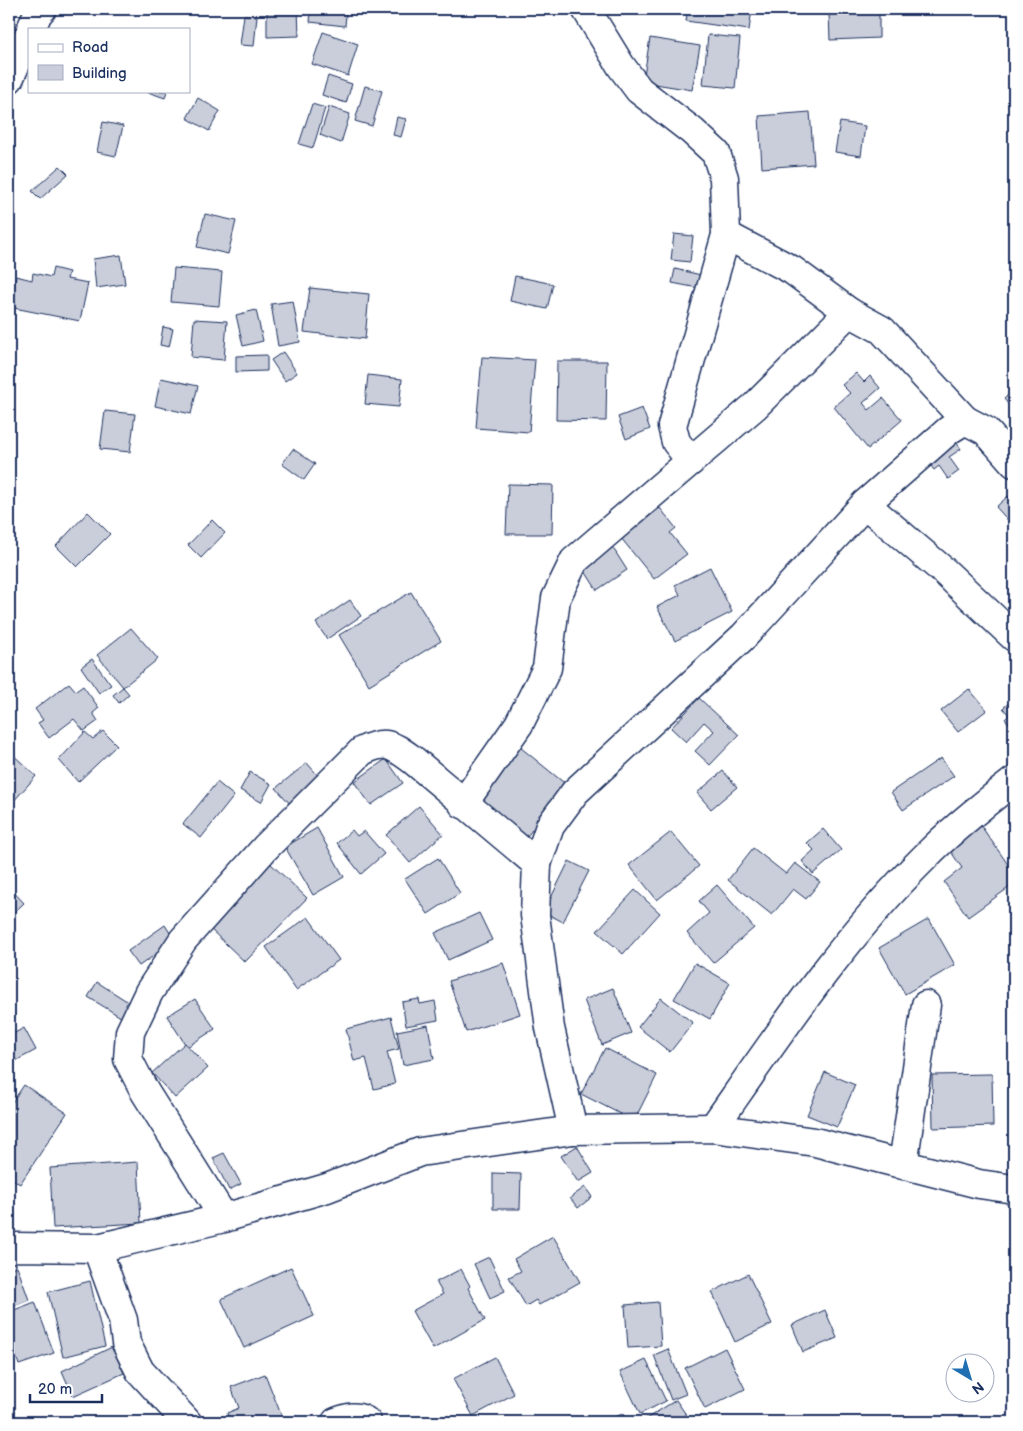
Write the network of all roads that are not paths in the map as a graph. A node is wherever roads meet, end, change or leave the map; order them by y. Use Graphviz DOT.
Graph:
graph roads {
  1 [pos="42,9"];
  2 [pos="586,9"];
  3 [pos="31,28"];
  4 [pos="28,37"];
  5 [pos="9,79"];
  6 [pos="726,235"];
  7 [pos="849,312"];
  8 [pos="965,420"];
  9 [pos="691,461"];
  10 [pos="1014,463"];
  11 [pos="865,504"];
  12 [pos="1014,637"];
  13 [pos="1014,781"];
  14 [pos="463,804"];
  15 [pos="536,864"];
  16 [pos="926,1005"];
  17 [pos="714,1128"];
  18 [pos="573,1130"];
  19 [pos="902,1165"];
  20 [pos="1014,1189"];
  21 [pos="224,1218"];
  22 [pos="11,1245"];
  23 [pos="97,1248"];
  24 [pos="187,1422"];
  25 [pos="336,1422"];
  26 [pos="367,1422"];
  1 -- 3 [label="street"];
  2 -- 6 [label="street"];
  4 -- 5 [label="street"];
  6 -- 7 [label="street"];
  6 -- 9 [label="street"];
  7 -- 8 [label="street"];
  7 -- 9 [label="street"];
  8 -- 10 [label="street"];
  8 -- 11 [label="street"];
  9 -- 14 [label="street"];
  11 -- 12 [label="street"];
  11 -- 15 [label="street"];
  13 -- 17 [label="street"];
  14 -- 15 [label="street"];
  14 -- 21 [label="street"];
  15 -- 18 [label="street"];
  16 -- 19 [label="street"];
  17 -- 18 [label="street"];
  17 -- 19 [label="street"];
  18 -- 21 [label="street"];
  19 -- 20 [label="street"];
  21 -- 23 [label="street"];
  22 -- 23 [label="street"];
  23 -- 24 [label="street"];
  25 -- 26 [label="street"];
}
